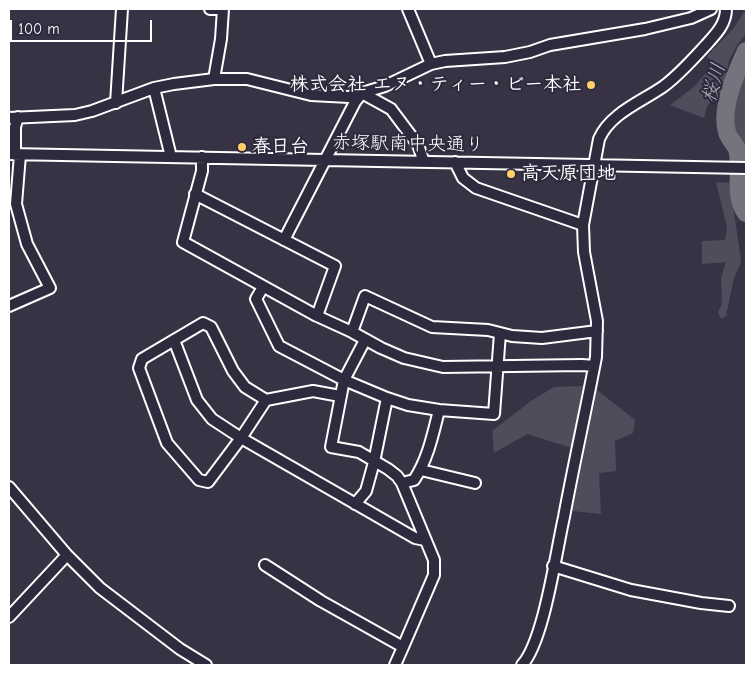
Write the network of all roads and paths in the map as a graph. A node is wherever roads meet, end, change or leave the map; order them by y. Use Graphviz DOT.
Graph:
graph roads {
  1 [pos="122,9"];
  2 [pos="210,9"];
  3 [pos="408,9"];
  4 [pos="711,9"];
  5 [pos="726,9"];
  6 [pos="701,11"];
  7 [pos="431,64"];
  8 [pos="214,79"];
  9 [pos="154,88"];
  10 [pos="362,93"];
  11 [pos="116,103"];
  12 [pos="14,118"];
  13 [pos="14,155"];
  14 [pos="171,157"];
  15 [pos="202,158"];
  16 [pos="325,160"];
  17 [pos="424,162"];
  18 [pos="455,162"];
  19 [pos="593,165"];
  20 [pos="746,168"];
  21 [pos="196,194"];
  22 [pos="583,225"];
  23 [pos="284,240"];
  24 [pos="263,287"];
  25 [pos="9,306"];
  26 [pos="317,316"];
  27 [pos="597,331"];
  28 [pos="352,332"];
  29 [pos="500,333"];
  30 [pos="174,340"];
  31 [pos="365,340"];
  32 [pos="497,366"];
  33 [pos="594,366"];
  34 [pos="344,380"];
  35 [pos="340,396"];
  36 [pos="387,398"];
  37 [pos="266,400"];
  38 [pos="439,410"];
  39 [pos="241,438"];
  40 [pos="374,462"];
  41 [pos="421,470"];
  42 [pos="402,483"];
  43 [pos="474,484"];
  44 [pos="10,493"];
  45 [pos="355,504"];
  46 [pos="425,540"];
  47 [pos="67,555"];
  48 [pos="265,566"];
  49 [pos="554,566"];
  50 [pos="729,606"];
  51 [pos="9,617"];
  52 [pos="402,647"];
  53 [pos="206,665"];
  54 [pos="395,665"];
  55 [pos="522,665"];
  1 -- 11 [label="street"];
  2 -- 8 [label="street"];
  3 -- 7 [label="street"];
  4 -- 6 [label="street"];
  5 -- 19 [label="street"];
  6 -- 7 [label="street"];
  7 -- 10 [label="street"];
  8 -- 9 [label="street"];
  8 -- 10 [label="street"];
  9 -- 11 [label="street"];
  9 -- 14 [label="street"];
  10 -- 16 [label="street"];
  10 -- 17 [label="street"];
  11 -- 12 [label="street"];
  12 -- 13 [label="street"];
  13 -- 14 [label="street, 赤塚駅南中央通り"];
  13 -- 25 [label="street"];
  14 -- 15 [label="street, 赤塚駅南中央通り"];
  15 -- 16 [label="street, 赤塚駅南中央通り"];
  15 -- 21 [label="street"];
  16 -- 17 [label="street, 赤塚駅南中央通り"];
  16 -- 23 [label="street"];
  17 -- 18 [label="street, 赤塚駅南中央通り"];
  18 -- 19 [label="street, 赤塚駅南中央通り"];
  18 -- 22 [label="street"];
  19 -- 20 [label="street, 赤塚駅南中央通り"];
  19 -- 22 [label="street"];
  21 -- 23 [label="street"];
  21 -- 24 [label="street"];
  22 -- 27 [label="street"];
  23 -- 26 [label="street"];
  24 -- 26 [label="street"];
  24 -- 34 [label="street"];
  26 -- 28 [label="street"];
  27 -- 29 [label="street"];
  27 -- 33 [label="street"];
  28 -- 29 [label="street"];
  28 -- 31 [label="street"];
  29 -- 32 [label="street"];
  30 -- 37 [label="street"];
  30 -- 39 [label="street"];
  30 -- 39 [label="street"];
  31 -- 32 [label="street"];
  31 -- 34 [label="street"];
  32 -- 33 [label="street"];
  32 -- 38 [label="street"];
  33 -- 49 [label="street"];
  34 -- 35 [label="street"];
  34 -- 36 [label="street"];
  35 -- 37 [label="street"];
  35 -- 40 [label="street"];
  36 -- 38 [label="street"];
  36 -- 40 [label="street"];
  37 -- 39 [label="street"];
  38 -- 41 [label="street"];
  39 -- 45 [label="street"];
  40 -- 42 [label="street"];
  40 -- 45 [label="street"];
  41 -- 42 [label="street"];
  41 -- 43 [label="street"];
  42 -- 46 [label="street"];
  44 -- 47 [label="street"];
  45 -- 46 [label="street"];
  46 -- 52 [label="street"];
  47 -- 51 [label="street"];
  47 -- 53 [label="street"];
  48 -- 52 [label="street"];
  49 -- 50 [label="street"];
  49 -- 55 [label="street"];
  52 -- 54 [label="street"];
}
